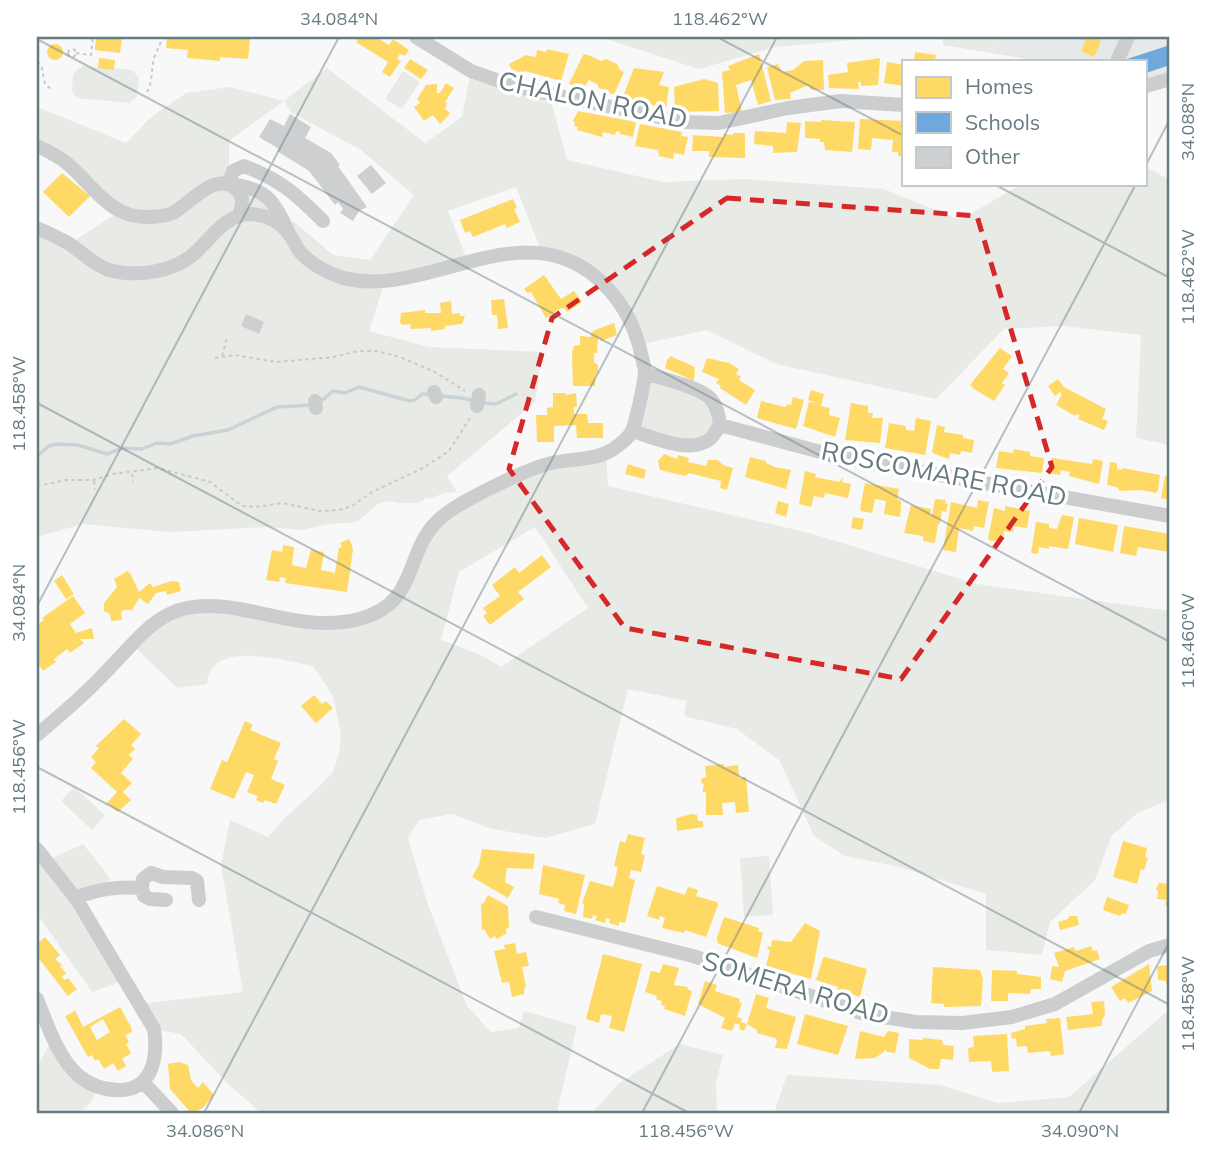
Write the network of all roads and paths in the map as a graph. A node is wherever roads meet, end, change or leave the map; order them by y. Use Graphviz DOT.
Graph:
graph roads {
  1 [pos="93,37"];
  2 [pos="161,37"];
  3 [pos="416,37"];
  4 [pos="1128,37"];
  5 [pos="66,52"];
  6 [pos="1117,60"];
  7 [pos="37,63"];
  8 [pos="1170,79"];
  9 [pos="1148,85"];
  10 [pos="53,91"];
  11 [pos="147,92"];
  12 [pos="902,105"];
  13 [pos="37,146"];
  14 [pos="229,184"];
  15 [pos="239,215"];
  16 [pos="323,221"];
  17 [pos="37,228"];
  18 [pos="288,230"];
  19 [pos="227,338"];
  20 [pos="222,356"];
  21 [pos="215,358"];
  22 [pos="446,372"];
  23 [pos="645,373"];
  24 [pos="439,375"];
  25 [pos="720,425"];
  26 [pos="632,431"];
  27 [pos="131,472"];
  28 [pos="93,480"];
  29 [pos="133,482"];
  30 [pos="37,486"];
  31 [pos="95,489"];
  32 [pos="1170,516"];
  33 [pos="37,735"];
  34 [pos="37,849"];
  35 [pos="142,888"];
  36 [pos="75,898"];
  37 [pos="166,900"];
  38 [pos="199,900"];
  39 [pos="536,917"];
  40 [pos="1170,945"];
  41 [pos="37,999"];
  42 [pos="144,1083"];
  43 [pos="172,1113"];
  1 -- 5 [label="path"];
  2 -- 11 [label="path"];
  3 -- 12 [label="street, CHALON ROAD"];
  4 -- 6 [label="street"];
  7 -- 10 [label="path"];
  8 -- 9 [label="street"];
  13 -- 14 [label="street"];
  14 -- 15 [label="street"];
  14 -- 16 [label="street"];
  14 -- 18 [label="street"];
  15 -- 17 [label="street"];
  15 -- 18 [label="street"];
  18 -- 23 [label="street"];
  19 -- 20 [label="path"];
  20 -- 21 [label="path"];
  20 -- 24 [label="path"];
  22 -- 24 [label="path"];
  23 -- 25 [label="street"];
  23 -- 26 [label="street"];
  24 -- 27 [label="path"];
  25 -- 26 [label="street"];
  25 -- 32 [label="street, ROSCOMARE ROAD"];
  26 -- 33 [label="street"];
  27 -- 28 [label="path"];
  27 -- 29 [label="path"];
  28 -- 30 [label="path"];
  28 -- 31 [label="path"];
  34 -- 36 [label="street"];
  35 -- 36 [label="street"];
  35 -- 37 [label="street"];
  35 -- 38 [label="street"];
  36 -- 42 [label="street"];
  39 -- 40 [label="street, SOMERA ROAD"];
  41 -- 42 [label="street"];
  42 -- 43 [label="street"];
}
